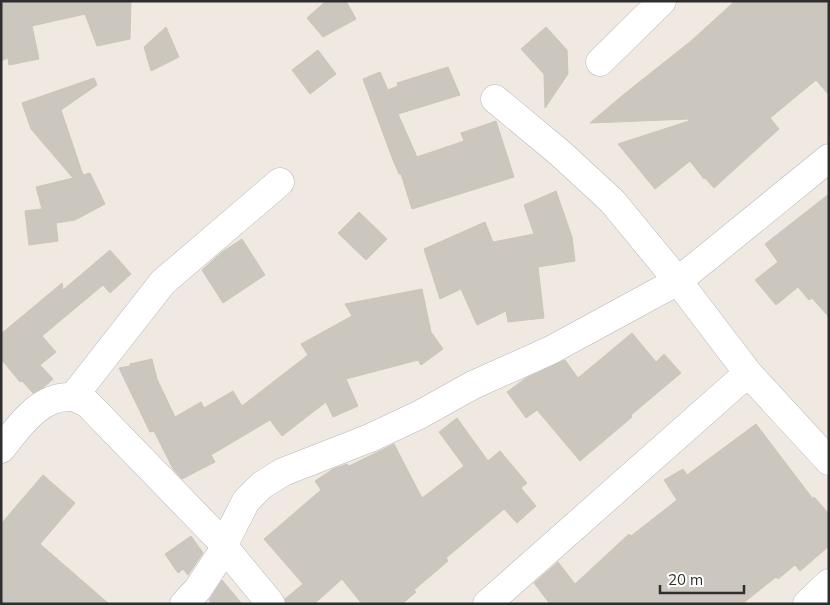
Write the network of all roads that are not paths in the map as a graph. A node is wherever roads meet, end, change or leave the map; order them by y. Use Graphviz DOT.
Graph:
graph roads {
  1 [pos="662,1"];
  2 [pos="600,62"];
  3 [pos="495,99"];
  4 [pos="829,158"];
  5 [pos="280,182"];
  6 [pos="678,281"];
  7 [pos="748,373"];
  8 [pos="73,397"];
  9 [pos="1,449"];
  10 [pos="829,461"];
  11 [pos="225,546"];
  12 [pos="829,583"];
  13 [pos="184,604"];
  14 [pos="271,604"];
  15 [pos="487,604"];
  16 [pos="807,604"];
  1 -- 2 [label="street"];
  3 -- 6 [label="street"];
  4 -- 6 [label="street"];
  5 -- 8 [label="street"];
  6 -- 7 [label="street"];
  6 -- 11 [label="street"];
  7 -- 10 [label="street"];
  7 -- 15 [label="street"];
  8 -- 9 [label="street"];
  8 -- 11 [label="street"];
  11 -- 13 [label="street"];
  11 -- 14 [label="street"];
  12 -- 16 [label="street"];
}
